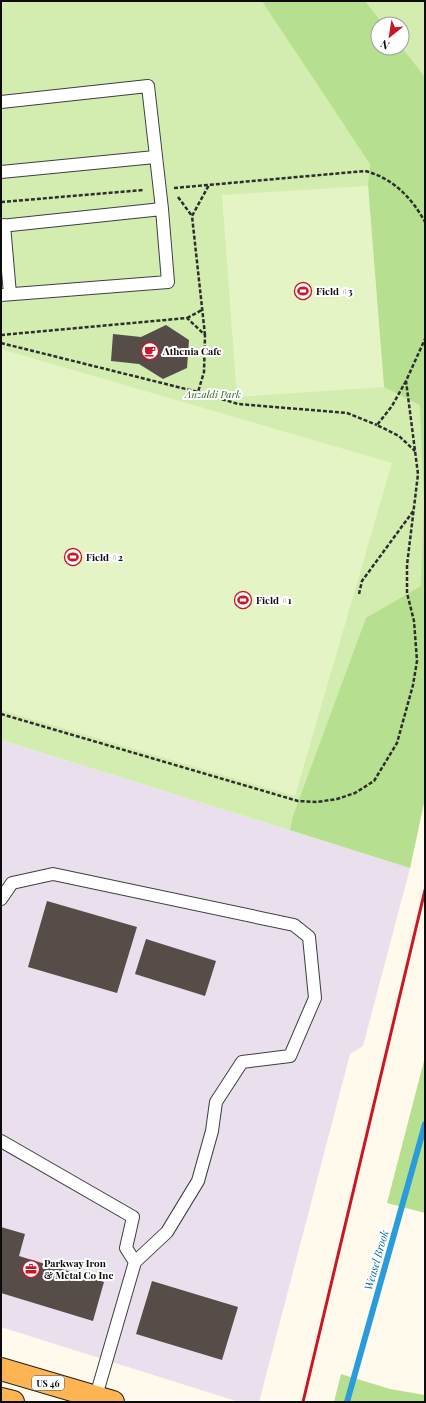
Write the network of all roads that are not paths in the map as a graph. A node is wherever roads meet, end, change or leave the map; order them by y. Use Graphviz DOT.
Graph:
graph roads {
  1 [pos="1,102"];
  2 [pos="154,157"];
  3 [pos="1,172"];
  4 [pos="162,209"];
  5 [pos="3,225"];
  6 [pos="5,294"];
  7 [pos="1,899"];
  8 [pos="1,1141"];
  9 [pos="135,1262"];
  10 [pos="1,1369"];
  11 [pos="1,1399"];
  12 [pos="104,1399"];
  13 [pos="13,1402"];
  1 -- 2 [label="lane"];
  2 -- 3 [label="lane"];
  2 -- 4 [label="lane"];
  4 -- 5 [label="lane"];
  4 -- 6 [label="lane"];
  5 -- 6 [label="lane"];
  7 -- 9 [label="lane"];
  8 -- 9 [label="lane"];
  9 -- 12 [label="lane"];
  10 -- 12 [label="highway, US 46"];
  11 -- 13 [label="highway"];
}
